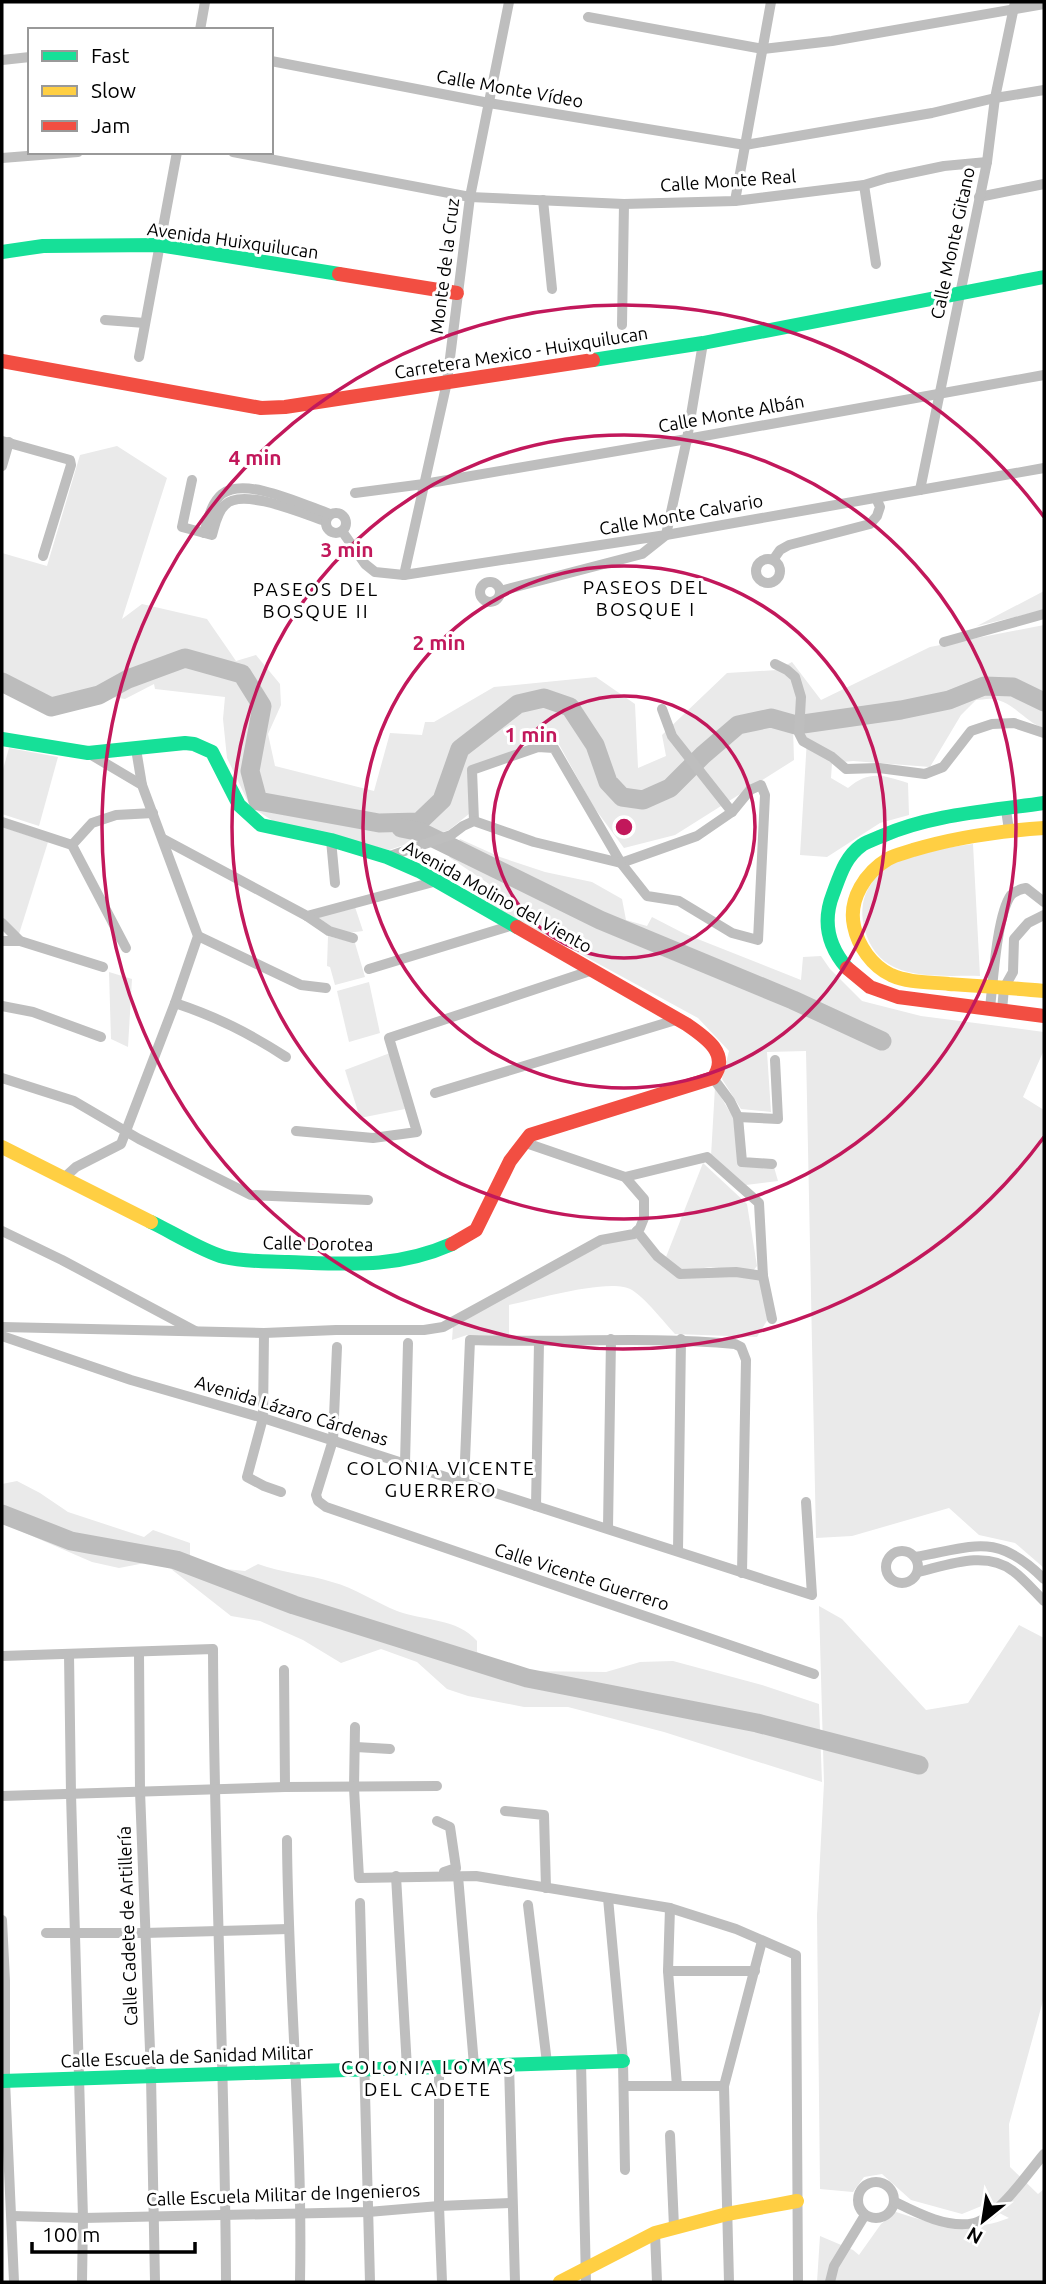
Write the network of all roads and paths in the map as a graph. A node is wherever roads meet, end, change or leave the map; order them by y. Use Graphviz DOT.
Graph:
graph roads {
  1 [pos="205,2"];
  2 [pos="505,2"];
  3 [pos="771,2"];
  4 [pos="1044,4"];
  5 [pos="1014,6"];
  6 [pos="588,17"];
  7 [pos="200,28"];
  8 [pos="763,49"];
  9 [pos="28,57"];
  10 [pos="2,60"];
  11 [pos="273,61"];
  12 [pos="1044,90"];
  13 [pos="995,98"];
  14 [pos="489,103"];
  15 [pos="745,145"];
  16 [pos="53,154"];
  17 [pos="177,154"];
  18 [pos="244,154"];
  19 [pos="2,158"];
  20 [pos="987,162"];
  21 [pos="1044,184"];
  22 [pos="864,185"];
  23 [pos="470,197"];
  24 [pos="979,197"];
  25 [pos="543,200"];
  26 [pos="735,201"];
  27 [pos="624,204"];
  28 [pos="159,245"];
  29 [pos="2,252"];
  30 [pos="876,264"];
  31 [pos="1044,277"];
  32 [pos="552,289"];
  33 [pos="457,293"];
  34 [pos="959,293"];
  35 [pos="105,320"];
  36 [pos="145,323"];
  37 [pos="622,325"];
  38 [pos="703,343"];
  39 [pos="139,357"];
  40 [pos="2,361"];
  41 [pos="1044,375"];
  42 [pos="447,382"];
  43 [pos="939,395"];
  44 [pos="687,439"];
  45 [pos="5,442"];
  46 [pos="2,466"];
  47 [pos="1044,468"];
  48 [pos="192,480"];
  49 [pos="424,484"];
  50 [pos="920,490"];
  51 [pos="355,493"];
  52 [pos="876,498"];
  53 [pos="328,518"];
  54 [pos="342,531"];
  55 [pos="666,535"];
  56 [pos="43,555"];
  57 [pos="773,561"];
  58 [pos="404,575"];
  59 [pos="500,591"];
  60 [pos="1044,614"];
  61 [pos="944,642"];
  62 [pos="775,664"];
  63 [pos="662,709"];
  64 [pos="1044,733"];
  65 [pos="2,741"];
  66 [pos="136,749"];
  67 [pos="89,753"];
  68 [pos="142,785"];
  69 [pos="1044,803"];
  70 [pos="1006,810"];
  71 [pos="732,811"];
  72 [pos="153,813"];
  73 [pos="474,821"];
  74 [pos="2,822"];
  75 [pos="1044,828"];
  76 [pos="1009,830"];
  77 [pos="163,839"];
  78 [pos="331,840"];
  79 [pos="72,845"];
  80 [pos="387,857"];
  81 [pos="621,863"];
  82 [pos="437,881"];
  83 [pos="335,883"];
  84 [pos="1044,902"];
  85 [pos="1044,915"];
  86 [pos="307,916"];
  87 [pos="2,923"];
  88 [pos="513,925"];
  89 [pos="999,933"];
  90 [pos="198,936"];
  91 [pos="353,938"];
  92 [pos="1014,939"];
  93 [pos="2,941"];
  94 [pos="20,941"];
  95 [pos="125,948"];
  96 [pos="103,967"];
  97 [pos="369,969"];
  98 [pos="593,970"];
  99 [pos="998,987"];
  100 [pos="326,988"];
  101 [pos="1044,991"];
  102 [pos="175,1003"];
  103 [pos="2,1006"];
  104 [pos="996,1009"];
  105 [pos="1044,1016"];
  106 [pos="679,1019"];
  107 [pos="101,1037"];
  108 [pos="286,1056"];
  109 [pos="775,1060"];
  110 [pos="2,1078"];
  111 [pos="713,1078"];
  112 [pos="435,1093"];
  113 [pos="738,1117"];
  114 [pos="126,1131"];
  115 [pos="296,1131"];
  116 [pos="523,1142"];
  117 [pos="2,1147"];
  118 [pos="772,1164"];
  119 [pos="65,1177"];
  120 [pos="625,1177"];
  121 [pos="368,1200"];
  122 [pos="2,1231"];
  123 [pos="637,1231"];
  124 [pos="764,1276"];
  125 [pos="772,1319"];
  126 [pos="2,1327"];
  127 [pos="39,1327"];
  128 [pos="197,1333"];
  129 [pos="264,1334"];
  130 [pos="2,1336"];
  131 [pos="611,1339"];
  132 [pos="681,1339"];
  133 [pos="539,1342"];
  134 [pos="408,1343"];
  135 [pos="33,1346"];
  136 [pos="337,1347"];
  137 [pos="263,1418"];
  138 [pos="333,1440"];
  139 [pos="405,1463"];
  140 [pos="464,1484"];
  141 [pos="281,1492"];
  142 [pos="806,1502"];
  143 [pos="536,1506"];
  144 [pos="608,1528"];
  145 [pos="678,1551"];
  146 [pos="915,1557"];
  147 [pos="918,1572"];
  148 [pos="742,1573"];
  149 [pos="1044,1579"];
  150 [pos="1044,1601"];
  151 [pos="139,1653"];
  152 [pos="69,1654"];
  153 [pos="2,1656"];
  154 [pos="284,1670"];
  155 [pos="814,1674"];
  156 [pos="355,1727"];
  157 [pos="356,1747"];
  158 [pos="390,1749"];
  159 [pos="437,1786"];
  160 [pos="285,1787"];
  161 [pos="354,1787"];
  162 [pos="214,1790"];
  163 [pos="140,1791"];
  164 [pos="71,1794"];
  165 [pos="2,1796"];
  166 [pos="505,1811"];
  167 [pos="437,1821"];
  168 [pos="287,1840"];
  169 [pos="396,1876"];
  170 [pos="444,1876"];
  171 [pos="458,1876"];
  172 [pos="546,1888"];
  173 [pos="609,1893"];
  174 [pos="360,1903"];
  175 [pos="528,1905"];
  176 [pos="670,1908"];
  177 [pos="2,1920"];
  178 [pos="288,1929"];
  179 [pos="220,1931"];
  180 [pos="74,1932"];
  181 [pos="46,1933"];
  182 [pos="144,1933"];
  183 [pos="762,1941"];
  184 [pos="668,1971"];
  185 [pos="755,1971"];
  186 [pos="623,2061"];
  187 [pos="582,2062"];
  188 [pos="547,2063"];
  189 [pos="509,2064"];
  190 [pos="474,2065"];
  191 [pos="439,2067"];
  192 [pos="407,2068"];
  193 [pos="365,2070"];
  194 [pos="295,2071"];
  195 [pos="224,2073"];
  196 [pos="151,2076"];
  197 [pos="80,2078"];
  198 [pos="3,2081"];
  199 [pos="624,2086"];
  200 [pos="677,2086"];
  201 [pos="724,2086"];
  202 [pos="670,2135"];
  203 [pos="1044,2154"];
  204 [pos="625,2170"];
  205 [pos="6,2190"];
  206 [pos="797,2201"];
  207 [pos="895,2202"];
  208 [pos="512,2203"];
  209 [pos="439,2206"];
  210 [pos="301,2212"];
  211 [pos="368,2212"];
  212 [pos="226,2214"];
  213 [pos="727,2214"];
  214 [pos="865,2215"];
  215 [pos="13,2216"];
  216 [pos="155,2216"];
  217 [pos="83,2218"];
  218 [pos="674,2227"];
  219 [pos="655,2233"];
  220 [pos="586,2276"];
  221 [pos="15,2282"];
  222 [pos="82,2282"];
  223 [pos="155,2282"];
  224 [pos="226,2282"];
  225 [pos="300,2282"];
  226 [pos="370,2282"];
  227 [pos="442,2282"];
  228 [pos="516,2282"];
  229 [pos="560,2282"];
  230 [pos="657,2282"];
  231 [pos="729,2282"];
  232 [pos="798,2282"];
  233 [pos="830,2282"];
  1 -- 7 [label="street"];
  2 -- 14 [label="street, Monte de la Cruz"];
  3 -- 8 [label="street"];
  4 -- 5 [label="street"];
  5 -- 8 [label="street"];
  5 -- 13 [label="street, Calle Monte Gitano"];
  6 -- 8 [label="street"];
  8 -- 15 [label="street"];
  9 -- 10 [label="street"];
  11 -- 14 [label="street, Calle Monte Vídeo"];
  12 -- 13 [label="street, Calle Monte Vídeo"];
  13 -- 15 [label="street, Calle Monte Vídeo"];
  13 -- 20 [label="street, Calle Monte Gitano"];
  14 -- 15 [label="street, Calle Monte Vídeo"];
  14 -- 23 [label="street, Monte de la Cruz"];
  15 -- 26 [label="street"];
  16 -- 19 [label="street"];
  17 -- 28 [label="street"];
  18 -- 23 [label="street, Calle Monte Real"];
  20 -- 22 [label="street, Calle Monte Real"];
  20 -- 24 [label="street, Calle Monte Gitano"];
  21 -- 24 [label="street"];
  22 -- 26 [label="street, Calle Monte Real"];
  22 -- 30 [label="street"];
  23 -- 25 [label="street, Calle Monte Real"];
  23 -- 33 [label="street, Monte de la Cruz"];
  24 -- 34 [label="street, Calle Monte Gitano"];
  25 -- 27 [label="street, Calle Monte Real"];
  25 -- 32 [label="street"];
  26 -- 27 [label="street, Calle Monte Real"];
  27 -- 37 [label="street"];
  28 -- 29 [label="street, Avenida Huixquilucan"];
  28 -- 33 [label="street, Avenida Huixquilucan"];
  28 -- 36 [label="street"];
  31 -- 34 [label="street, Carretera Mexico - Huixquilucan"];
  33 -- 42 [label="street, Monte de la Cruz"];
  34 -- 38 [label="street, Carretera Mexico - Huixquilucan"];
  34 -- 43 [label="street, Calle Monte Gitano"];
  35 -- 36 [label="street"];
  36 -- 39 [label="street"];
  38 -- 42 [label="street, Carretera Mexico - Huixquilucan"];
  38 -- 44 [label="street"];
  40 -- 42 [label="street, Carretera Mexico - Huixquilucan"];
  41 -- 43 [label="street, Calle Monte Albán"];
  42 -- 49 [label="street, Monte de la Cruz"];
  43 -- 44 [label="street, Calle Monte Albán"];
  43 -- 50 [label="street, Calle Monte Gitano"];
  44 -- 49 [label="street, Calle Monte Albán"];
  44 -- 55 [label="street"];
  45 -- 46 [label="street"];
  45 -- 56 [label="street"];
  47 -- 50 [label="street, Calle Monte Calvario"];
  48 -- 53 [label="street"];
  49 -- 51 [label="street, Calle Monte Albán"];
  49 -- 58 [label="street, Monte de la Cruz"];
  50 -- 52 [label="street, Calle Monte Calvario"];
  52 -- 55 [label="street, Calle Monte Calvario"];
  52 -- 57 [label="street"];
  53 -- 54 [label="street, Calle Monte Calvario"];
  53 -- 54 [label="street, Calle Monte Calvario"];
  54 -- 58 [label="street, Calle Monte Calvario"];
  55 -- 58 [label="street, Calle Monte Calvario"];
  55 -- 59 [label="street"];
  60 -- 61 [label="street"];
  62 -- 64 [label="street"];
  63 -- 71 [label="street"];
  65 -- 67 [label="street, Avenida Molino del Viento"];
  66 -- 67 [label="street, Avenida Molino del Viento"];
  66 -- 68 [label="street"];
  66 -- 78 [label="street, Avenida Molino del Viento"];
  67 -- 68 [label="street"];
  68 -- 72 [label="street"];
  69 -- 70 [label="street"];
  70 -- 76 [label="street"];
  70 -- 104 [label="street"];
  71 -- 81 [label="street"];
  71 -- 81 [label="street"];
  72 -- 77 [label="street"];
  72 -- 79 [label="street"];
  73 -- 80 [label="street"];
  73 -- 81 [label="street"];
  73 -- 81 [label="street"];
  74 -- 79 [label="street"];
  75 -- 76 [label="street"];
  76 -- 99 [label="street"];
  77 -- 86 [label="street"];
  77 -- 90 [label="street"];
  78 -- 80 [label="street, Avenida Molino del Viento"];
  78 -- 83 [label="street"];
  79 -- 95 [label="street"];
  80 -- 82 [label="street, Avenida Molino del Viento"];
  82 -- 86 [label="street"];
  82 -- 88 [label="street, Avenida Molino del Viento"];
  84 -- 89 [label="street"];
  85 -- 92 [label="street"];
  86 -- 91 [label="street"];
  87 -- 94 [label="street"];
  88 -- 97 [label="street"];
  88 -- 98 [label="street, Avenida Molino del Viento"];
  89 -- 92 [label="street"];
  89 -- 99 [label="street"];
  90 -- 100 [label="street"];
  90 -- 102 [label="street"];
  92 -- 99 [label="street"];
  93 -- 94 [label="street"];
  94 -- 96 [label="street"];
  98 -- 106 [label="street, Avenida Molino del Viento"];
  98 -- 115 [label="street"];
  99 -- 101 [label="street"];
  99 -- 104 [label="street"];
  102 -- 108 [label="street"];
  102 -- 114 [label="street"];
  103 -- 107 [label="street"];
  104 -- 105 [label="street"];
  106 -- 111 [label="street, Avenida Molino del Viento"];
  106 -- 112 [label="street"];
  109 -- 113 [label="street"];
  110 -- 114 [label="street"];
  111 -- 113 [label="street"];
  111 -- 116 [label="street"];
  113 -- 118 [label="street"];
  114 -- 119 [label="street"];
  114 -- 121 [label="street"];
  116 -- 119 [label="street, Calle Dorotea"];
  116 -- 120 [label="street"];
  117 -- 119 [label="street, Calle Dorotea"];
  120 -- 123 [label="street"];
  120 -- 124 [label="street"];
  122 -- 128 [label="street"];
  123 -- 124 [label="street"];
  123 -- 129 [label="street"];
  124 -- 125 [label="street"];
  126 -- 127 [label="street"];
  127 -- 128 [label="street"];
  127 -- 135 [label="street"];
  128 -- 129 [label="street"];
  129 -- 137 [label="street"];
  130 -- 135 [label="street, Avenida Lázaro Cárdenas"];
  131 -- 132 [label="street"];
  131 -- 133 [label="street"];
  131 -- 144 [label="street"];
  132 -- 145 [label="street"];
  132 -- 148 [label="street"];
  133 -- 140 [label="street"];
  133 -- 143 [label="street"];
  134 -- 139 [label="street"];
  135 -- 137 [label="street, Avenida Lázaro Cárdenas"];
  136 -- 138 [label="street"];
  137 -- 138 [label="street, Avenida Lázaro Cárdenas"];
  137 -- 141 [label="street"];
  138 -- 139 [label="street, Avenida Lázaro Cárdenas"];
  138 -- 155 [label="street, Calle Vicente Guerrero"];
  139 -- 140 [label="street, Avenida Lázaro Cárdenas"];
  140 -- 143 [label="street, Avenida Lázaro Cárdenas"];
  142 -- 148 [label="street, Avenida Lázaro Cárdenas"];
  143 -- 144 [label="street, Avenida Lázaro Cárdenas"];
  144 -- 145 [label="street, Avenida Lázaro Cárdenas"];
  145 -- 148 [label="street, Avenida Lázaro Cárdenas"];
  146 -- 147 [label="street"];
  146 -- 147 [label="street"];
  146 -- 149 [label="street"];
  147 -- 150 [label="street"];
  151 -- 152 [label="street"];
  151 -- 162 [label="street"];
  151 -- 163 [label="street, Calle Cadete de Artillería"];
  152 -- 153 [label="street"];
  152 -- 164 [label="street"];
  154 -- 160 [label="street"];
  156 -- 157 [label="street"];
  157 -- 158 [label="street"];
  157 -- 161 [label="street"];
  159 -- 161 [label="street"];
  160 -- 161 [label="street"];
  160 -- 162 [label="street"];
  161 -- 169 [label="street"];
  162 -- 163 [label="street"];
  162 -- 179 [label="street"];
  163 -- 164 [label="street"];
  163 -- 182 [label="street, Calle Cadete de Artillería"];
  164 -- 165 [label="street"];
  164 -- 180 [label="street"];
  166 -- 172 [label="street"];
  167 -- 170 [label="street"];
  168 -- 178 [label="street"];
  169 -- 170 [label="street"];
  169 -- 192 [label="street"];
  170 -- 171 [label="street"];
  171 -- 172 [label="street"];
  171 -- 190 [label="street"];
  172 -- 173 [label="street"];
  173 -- 176 [label="street"];
  173 -- 186 [label="street"];
  174 -- 193 [label="street"];
  175 -- 188 [label="street"];
  176 -- 183 [label="street"];
  176 -- 184 [label="street"];
  177 -- 198 [label="street"];
  178 -- 179 [label="street"];
  178 -- 194 [label="street"];
  179 -- 182 [label="street"];
  179 -- 195 [label="street"];
  180 -- 181 [label="street"];
  180 -- 182 [label="street"];
  180 -- 197 [label="street"];
  182 -- 196 [label="street, Calle Cadete de Artillería"];
  183 -- 185 [label="street"];
  183 -- 206 [label="street"];
  184 -- 185 [label="street"];
  184 -- 200 [label="street"];
  185 -- 201 [label="street"];
  186 -- 187 [label="street, Calle Escuela de Sanidad Militar"];
  186 -- 199 [label="street"];
  187 -- 188 [label="street, Calle Escuela de Sanidad Militar"];
  187 -- 220 [label="street"];
  188 -- 189 [label="street, Calle Escuela de Sanidad Militar"];
  189 -- 190 [label="street, Calle Escuela de Sanidad Militar"];
  189 -- 208 [label="street"];
  190 -- 191 [label="street, Calle Escuela de Sanidad Militar"];
  191 -- 192 [label="street, Calle Escuela de Sanidad Militar"];
  191 -- 209 [label="street"];
  192 -- 193 [label="street, Calle Escuela de Sanidad Militar"];
  193 -- 194 [label="street, Calle Escuela de Sanidad Militar"];
  193 -- 211 [label="street"];
  194 -- 195 [label="street, Calle Escuela de Sanidad Militar"];
  194 -- 210 [label="street"];
  195 -- 196 [label="street, Calle Escuela de Sanidad Militar"];
  195 -- 212 [label="street"];
  196 -- 197 [label="street, Calle Escuela de Sanidad Militar"];
  196 -- 216 [label="street, Calle Cadete de Artillería"];
  197 -- 198 [label="street, Calle Escuela de Sanidad Militar"];
  197 -- 217 [label="street"];
  198 -- 205 [label="street"];
  199 -- 200 [label="street"];
  199 -- 204 [label="street"];
  200 -- 201 [label="street"];
  201 -- 213 [label="street"];
  202 -- 218 [label="street"];
  203 -- 207 [label="street"];
  205 -- 215 [label="street"];
  206 -- 213 [label="street"];
  206 -- 232 [label="street"];
  207 -- 214 [label="street"];
  207 -- 214 [label="street"];
  208 -- 209 [label="street, Calle Escuela Militar de Ingenieros"];
  208 -- 228 [label="street"];
  209 -- 211 [label="street, Calle Escuela Militar de Ingenieros"];
  209 -- 227 [label="street"];
  210 -- 211 [label="street, Calle Escuela Militar de Ingenieros"];
  210 -- 212 [label="street, Calle Escuela Militar de Ingenieros"];
  210 -- 225 [label="street"];
  211 -- 226 [label="street"];
  212 -- 216 [label="street, Calle Escuela Militar de Ingenieros"];
  212 -- 224 [label="street"];
  213 -- 218 [label="street"];
  213 -- 231 [label="street"];
  214 -- 233 [label="street"];
  215 -- 217 [label="street, Calle Escuela Militar de Ingenieros"];
  215 -- 221 [label="street"];
  216 -- 217 [label="street, Calle Escuela Militar de Ingenieros"];
  216 -- 223 [label="street, Calle Cadete de Artillería"];
  217 -- 222 [label="street"];
  218 -- 219 [label="street"];
  219 -- 220 [label="street"];
  219 -- 230 [label="street"];
  220 -- 229 [label="street"];
}
